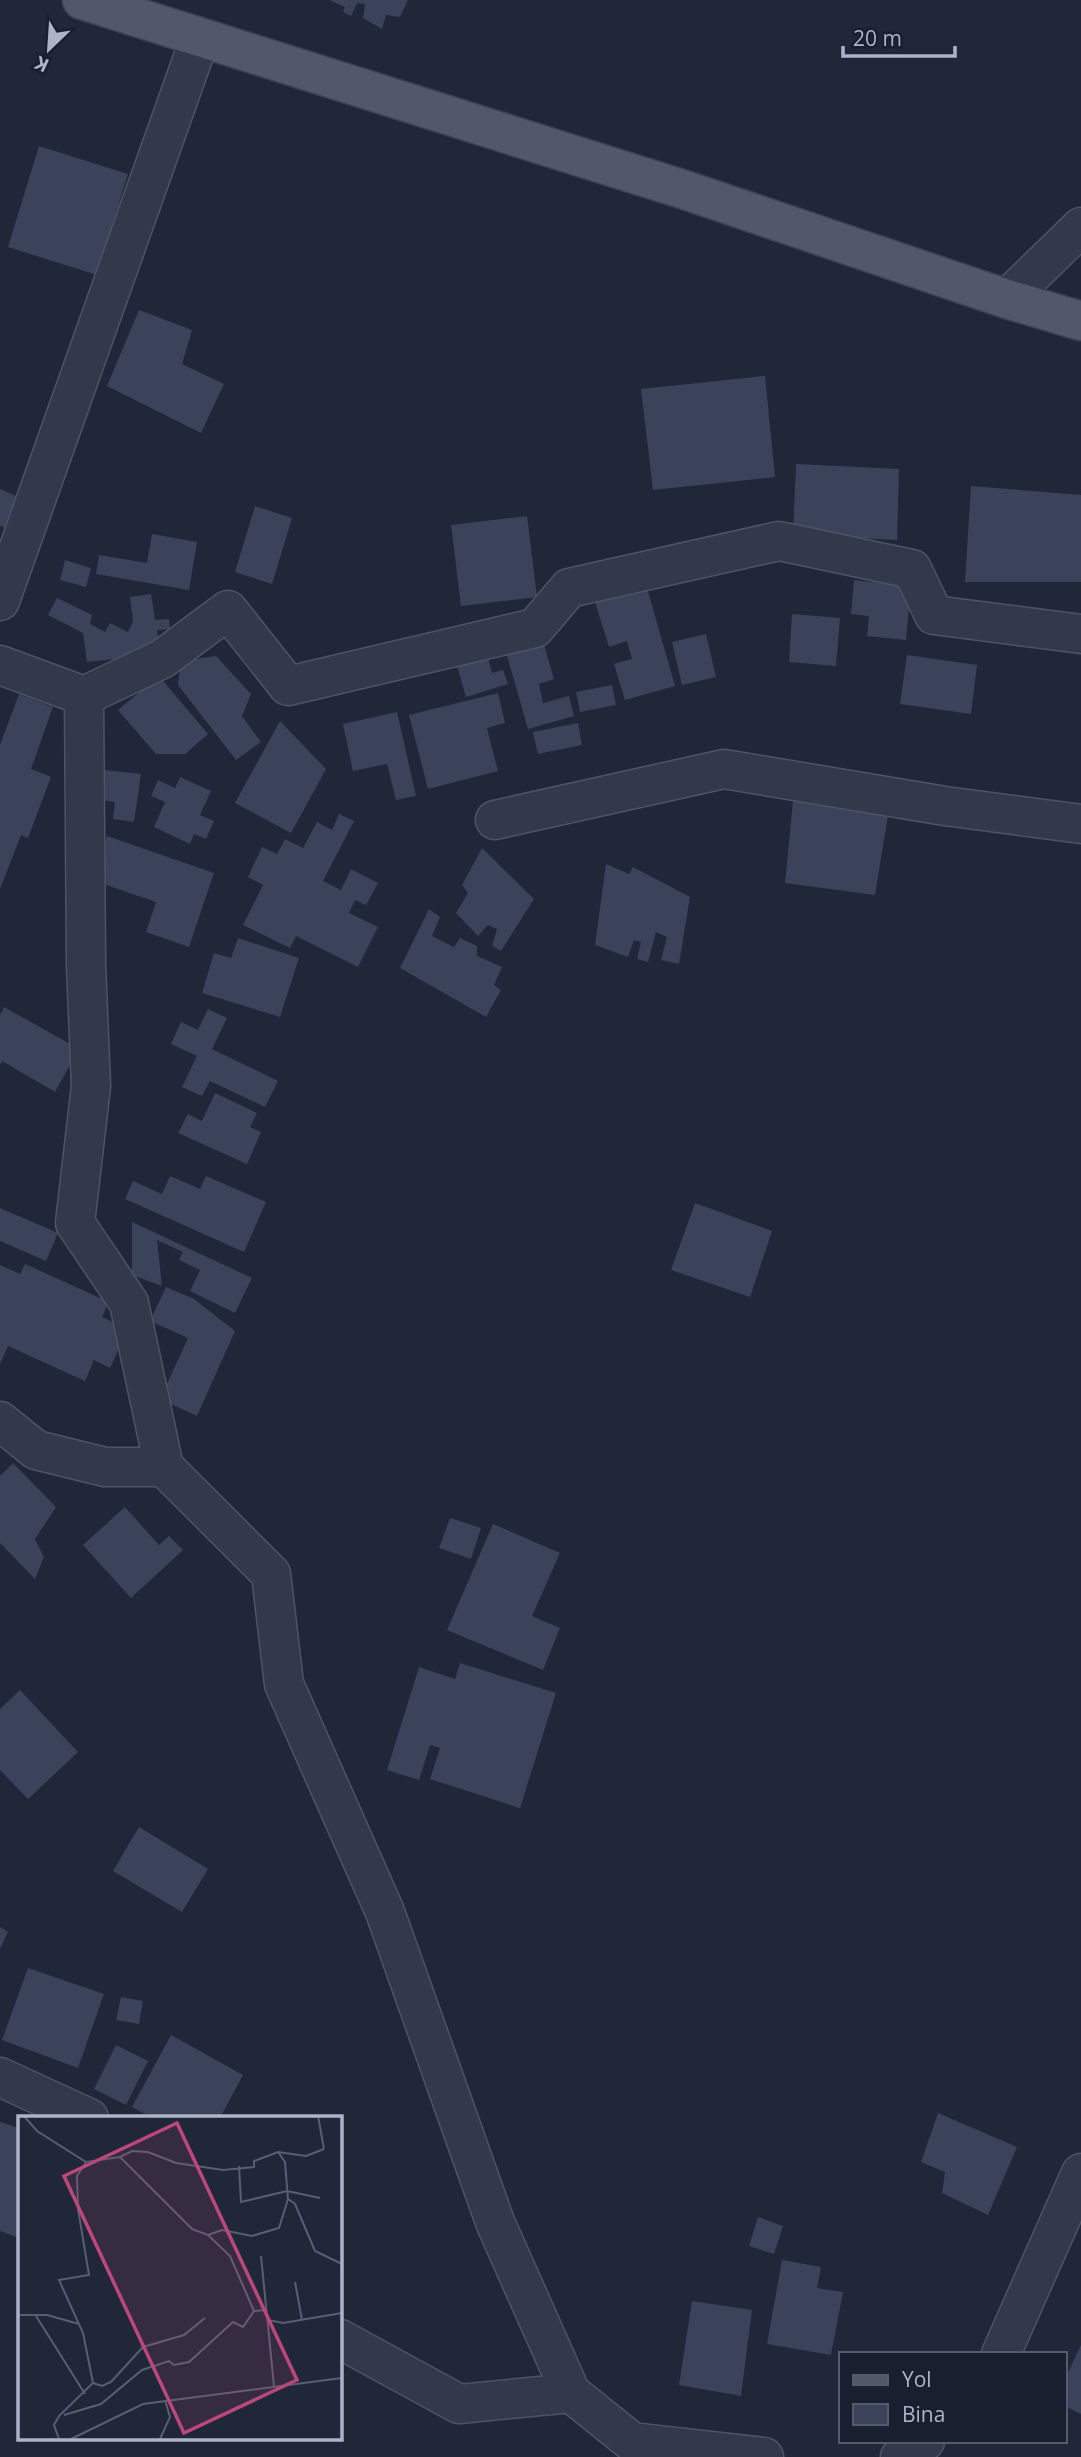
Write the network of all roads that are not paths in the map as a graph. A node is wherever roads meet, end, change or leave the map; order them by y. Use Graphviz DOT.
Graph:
graph roads {
  1 [pos="82,0"];
  2 [pos="200,38"];
  3 [pos="1081,228"];
  4 [pos="1007,299"];
  5 [pos="1081,321"];
  6 [pos="2,586"];
  7 [pos="1081,634"];
  8 [pos="0,665"];
  9 [pos="84,696"];
  10 [pos="495,820"];
  11 [pos="1081,824"];
  12 [pos="0,1421"];
  13 [pos="164,1467"];
  14 [pos="0,2077"];
  15 [pos="85,2116"];
  16 [pos="1081,2172"];
  17 [pos="341,2340"];
  18 [pos="1002,2352"];
  19 [pos="571,2393"];
  20 [pos="922,2443"];
  21 [pos="764,2457"];
  22 [pos="900,2457"];
  1 -- 2 [label="main road"];
  2 -- 4 [label="main road"];
  2 -- 6 [label="street"];
  3 -- 4 [label="street"];
  4 -- 5 [label="main road"];
  7 -- 9 [label="street"];
  8 -- 9 [label="street"];
  9 -- 13 [label="street"];
  10 -- 11 [label="street"];
  12 -- 13 [label="street"];
  13 -- 19 [label="street"];
  14 -- 15 [label="street"];
  16 -- 18 [label="street"];
  17 -- 19 [label="street"];
  19 -- 21 [label="street"];
  20 -- 22 [label="street"];
}
